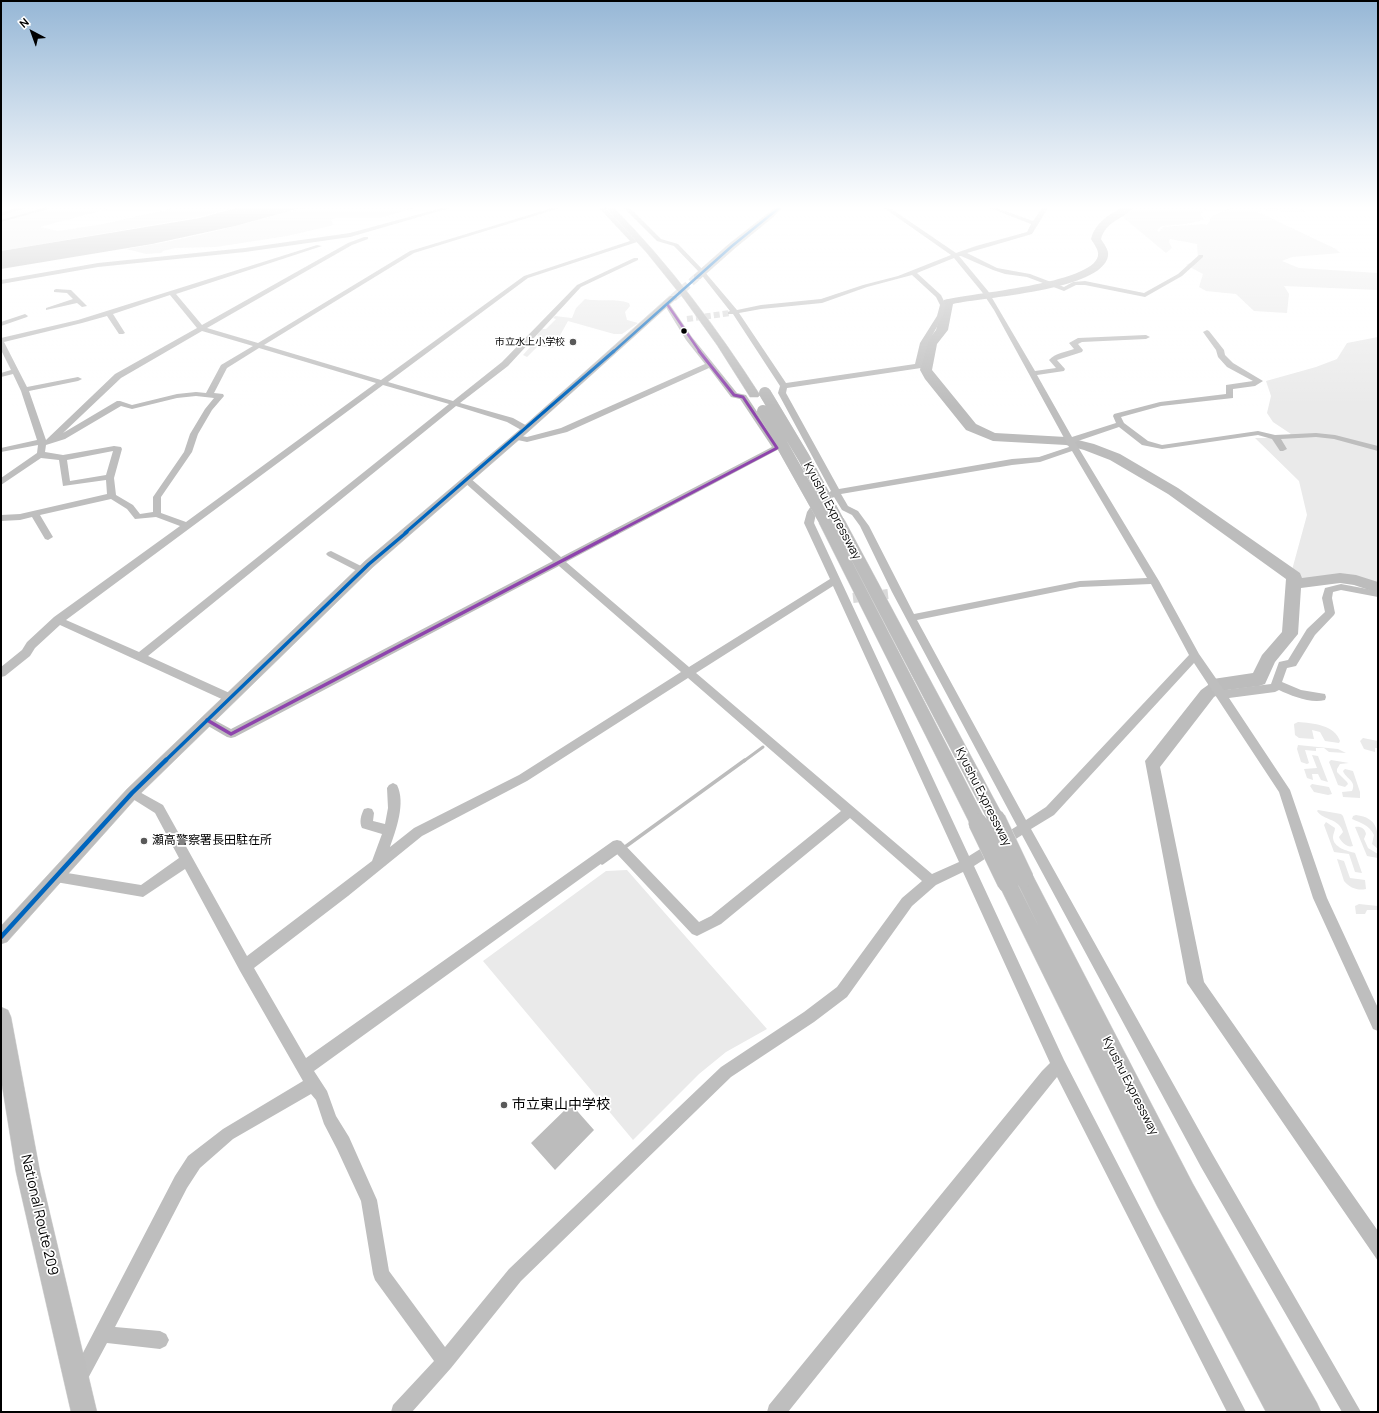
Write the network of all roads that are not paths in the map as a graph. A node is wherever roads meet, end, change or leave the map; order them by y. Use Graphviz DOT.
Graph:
graph roads {
  1 [pos="48,274"];
  2 [pos="230,274"];
  3 [pos="298,274"];
  4 [pos="376,274"];
  5 [pos="535,274"];
  6 [pos="604,274"];
  7 [pos="672,274"];
  8 [pos="907,274"];
  9 [pos="915,274"];
  10 [pos="973,274"];
  11 [pos="1020,274"];
  12 [pos="1181,274"];
  13 [pos="700,275"];
  14 [pos="1,282"];
  15 [pos="56,291"];
  16 [pos="172,293"];
  17 [pos="670,301"];
  18 [pos="88,307"];
  19 [pos="48,309"];
  20 [pos="733,312"];
  21 [pos="109,313"];
  22 [pos="25,316"];
  23 [pos="687,319"];
  24 [pos="678,321"];
  25 [pos="1,324"];
  26 [pos="201,329"];
  27 [pos="1207,332"];
  28 [pos="121,333"];
  29 [pos="1146,337"];
  30 [pos="1,340"];
  31 [pos="1,343"];
  32 [pos="260,345"];
  33 [pos="711,364"];
  34 [pos="15,371"];
  35 [pos="1033,374"];
  36 [pos="1,375"];
  37 [pos="78,379"];
  38 [pos="382,382"];
  39 [pos="784,386"];
  40 [pos="25,390"];
  41 [pos="209,395"];
  42 [pos="454,404"];
  43 [pos="1120,424"];
  44 [pos="526,429"];
  45 [pos="516,437"];
  46 [pos="1275,437"];
  47 [pos="44,442"];
  48 [pos="1072,444"];
  49 [pos="1378,448"];
  50 [pos="1283,449"];
  51 [pos="1,450"];
  52 [pos="39,455"];
  53 [pos="62,458"];
  54 [pos="110,477"];
  55 [pos="467,480"];
  56 [pos="1,482"];
  57 [pos="836,492"];
  58 [pos="112,496"];
  59 [pos="35,514"];
  60 [pos="157,514"];
  61 [pos="1,518"];
  62 [pos="832,522"];
  63 [pos="186,525"];
  64 [pos="48,537"];
  65 [pos="331,554"];
  66 [pos="560,562"];
  67 [pos="362,570"];
  68 [pos="835,580"];
  69 [pos="1154,581"];
  70 [pos="1378,594"];
  71 [pos="912,618"];
  72 [pos="58,620"];
  73 [pos="1196,656"];
  74 [pos="140,657"];
  75 [pos="689,672"];
  76 [pos="1,673"];
  77 [pos="1276,684"];
  78 [pos="1220,695"];
  79 [pos="1321,697"];
  80 [pos="230,698"];
  81 [pos="207,720"];
  82 [pos="393,788"];
  83 [pos="132,793"];
  84 [pos="850,811"];
  85 [pos="368,813"];
  86 [pos="1024,828"];
  87 [pos="390,831"];
  88 [pos="187,860"];
  89 [pos="965,865"];
  90 [pos="376,866"];
  91 [pos="55,877"];
  92 [pos="1015,880"];
  93 [pos="931,881"];
  94 [pos="1,937"];
  95 [pos="245,966"];
  96 [pos="1,1017"];
  97 [pos="1378,1024"];
  98 [pos="1059,1065"];
  99 [pos="305,1068"];
  100 [pos="313,1084"];
  101 [pos="102,1334"];
  102 [pos="160,1340"];
  103 [pos="445,1362"];
  104 [pos="77,1382"];
  105 [pos="84,1412"];
  106 [pos="400,1412"];
  107 [pos="776,1412"];
  108 [pos="1238,1412"];
  109 [pos="1281,1412"];
  110 [pos="1308,1412"];
  111 [pos="1352,1412"];
  1 -- 14 [label="street"];
  2 -- 16 [label="street"];
  3 -- 26 [label="street"];
  4 -- 32 [label="street"];
  5 -- 38 [label="street"];
  6 -- 42 [label="street"];
  7 -- 62 [label="highway, Kyushu Expressway, bridge"];
  8 -- 20 [label="street"];
  9 -- 39 [label="street"];
  10 -- 35 [label="street"];
  11 -- 12 [label="street"];
  13 -- 20 [label="street"];
  15 -- 18 [label="street"];
  16 -- 21 [label="street"];
  16 -- 26 [label="street"];
  17 -- 24 [label="street"];
  17 -- 44 [label="main road"];
  18 -- 19 [label="street"];
  18 -- 21 [label="street"];
  18 -- 30 [label="street"];
  20 -- 39 [label="street"];
  21 -- 28 [label="street"];
  22 -- 25 [label="street"];
  23 -- 24 [label="street"];
  24 -- 33 [label="street"];
  26 -- 32 [label="street"];
  26 -- 47 [label="street"];
  27 -- 43 [label="street"];
  29 -- 35 [label="street"];
  31 -- 34 [label="street"];
  32 -- 38 [label="street"];
  32 -- 41 [label="street"];
  33 -- 45 [label="street"];
  33 -- 66 [label="street"];
  34 -- 36 [label="street"];
  34 -- 40 [label="street"];
  35 -- 48 [label="street"];
  37 -- 40 [label="street"];
  38 -- 42 [label="street"];
  38 -- 63 [label="street"];
  39 -- 57 [label="street"];
  40 -- 47 [label="street"];
  41 -- 47 [label="street"];
  41 -- 60 [label="street"];
  42 -- 44 [label="street"];
  42 -- 74 [label="street"];
  43 -- 46 [label="street"];
  43 -- 48 [label="street"];
  44 -- 45 [label="main road"];
  45 -- 55 [label="main road"];
  46 -- 49 [label="street"];
  46 -- 50 [label="street"];
  47 -- 51 [label="street"];
  47 -- 52 [label="street"];
  48 -- 57 [label="street"];
  48 -- 69 [label="street"];
  52 -- 53 [label="street"];
  52 -- 56 [label="street"];
  53 -- 54 [label="street"];
  53 -- 54 [label="street"];
  54 -- 58 [label="street"];
  55 -- 66 [label="street"];
  55 -- 67 [label="main road"];
  57 -- 68 [label="street"];
  57 -- 71 [label="street"];
  58 -- 59 [label="street"];
  58 -- 60 [label="street"];
  59 -- 61 [label="street"];
  59 -- 64 [label="street"];
  60 -- 63 [label="street"];
  62 -- 92 [label="highway, Kyushu Expressway, bridge"];
  62 -- 92 [label="highway, Kyushu Expressway, bridge"];
  63 -- 72 [label="street"];
  65 -- 67 [label="street"];
  66 -- 75 [label="street"];
  66 -- 81 [label="street"];
  67 -- 80 [label="main road"];
  68 -- 75 [label="street"];
  68 -- 89 [label="street"];
  69 -- 71 [label="street"];
  69 -- 73 [label="street"];
  70 -- 77 [label="street"];
  71 -- 86 [label="street"];
  72 -- 74 [label="street"];
  72 -- 76 [label="street"];
  73 -- 78 [label="street"];
  73 -- 86 [label="street"];
  74 -- 80 [label="street"];
  75 -- 84 [label="street"];
  75 -- 90 [label="street"];
  77 -- 78 [label="street"];
  77 -- 79 [label="street"];
  78 -- 97 [label="street"];
  80 -- 81 [label="main road"];
  81 -- 83 [label="main road"];
  82 -- 87 [label="street"];
  83 -- 88 [label="street"];
  83 -- 91 [label="main road"];
  84 -- 93 [label="street"];
  84 -- 99 [label="street"];
  85 -- 87 [label="street"];
  86 -- 89 [label="street"];
  86 -- 111 [label="street"];
  87 -- 90 [label="street"];
  88 -- 91 [label="street"];
  88 -- 95 [label="street"];
  89 -- 93 [label="street"];
  89 -- 98 [label="street"];
  90 -- 95 [label="street"];
  91 -- 94 [label="main road"];
  92 -- 109 [label="highway, Kyushu Expressway"];
  92 -- 110 [label="highway, Kyushu Expressway"];
  93 -- 103 [label="street"];
  95 -- 99 [label="street"];
  96 -- 104 [label="highway, National Route 209"];
  98 -- 107 [label="street"];
  98 -- 108 [label="street"];
  99 -- 100 [label="street"];
  100 -- 101 [label="street"];
  100 -- 103 [label="street"];
  101 -- 102 [label="street"];
  101 -- 104 [label="street"];
  103 -- 106 [label="street"];
  104 -- 105 [label="highway, National Route 209"];
}
